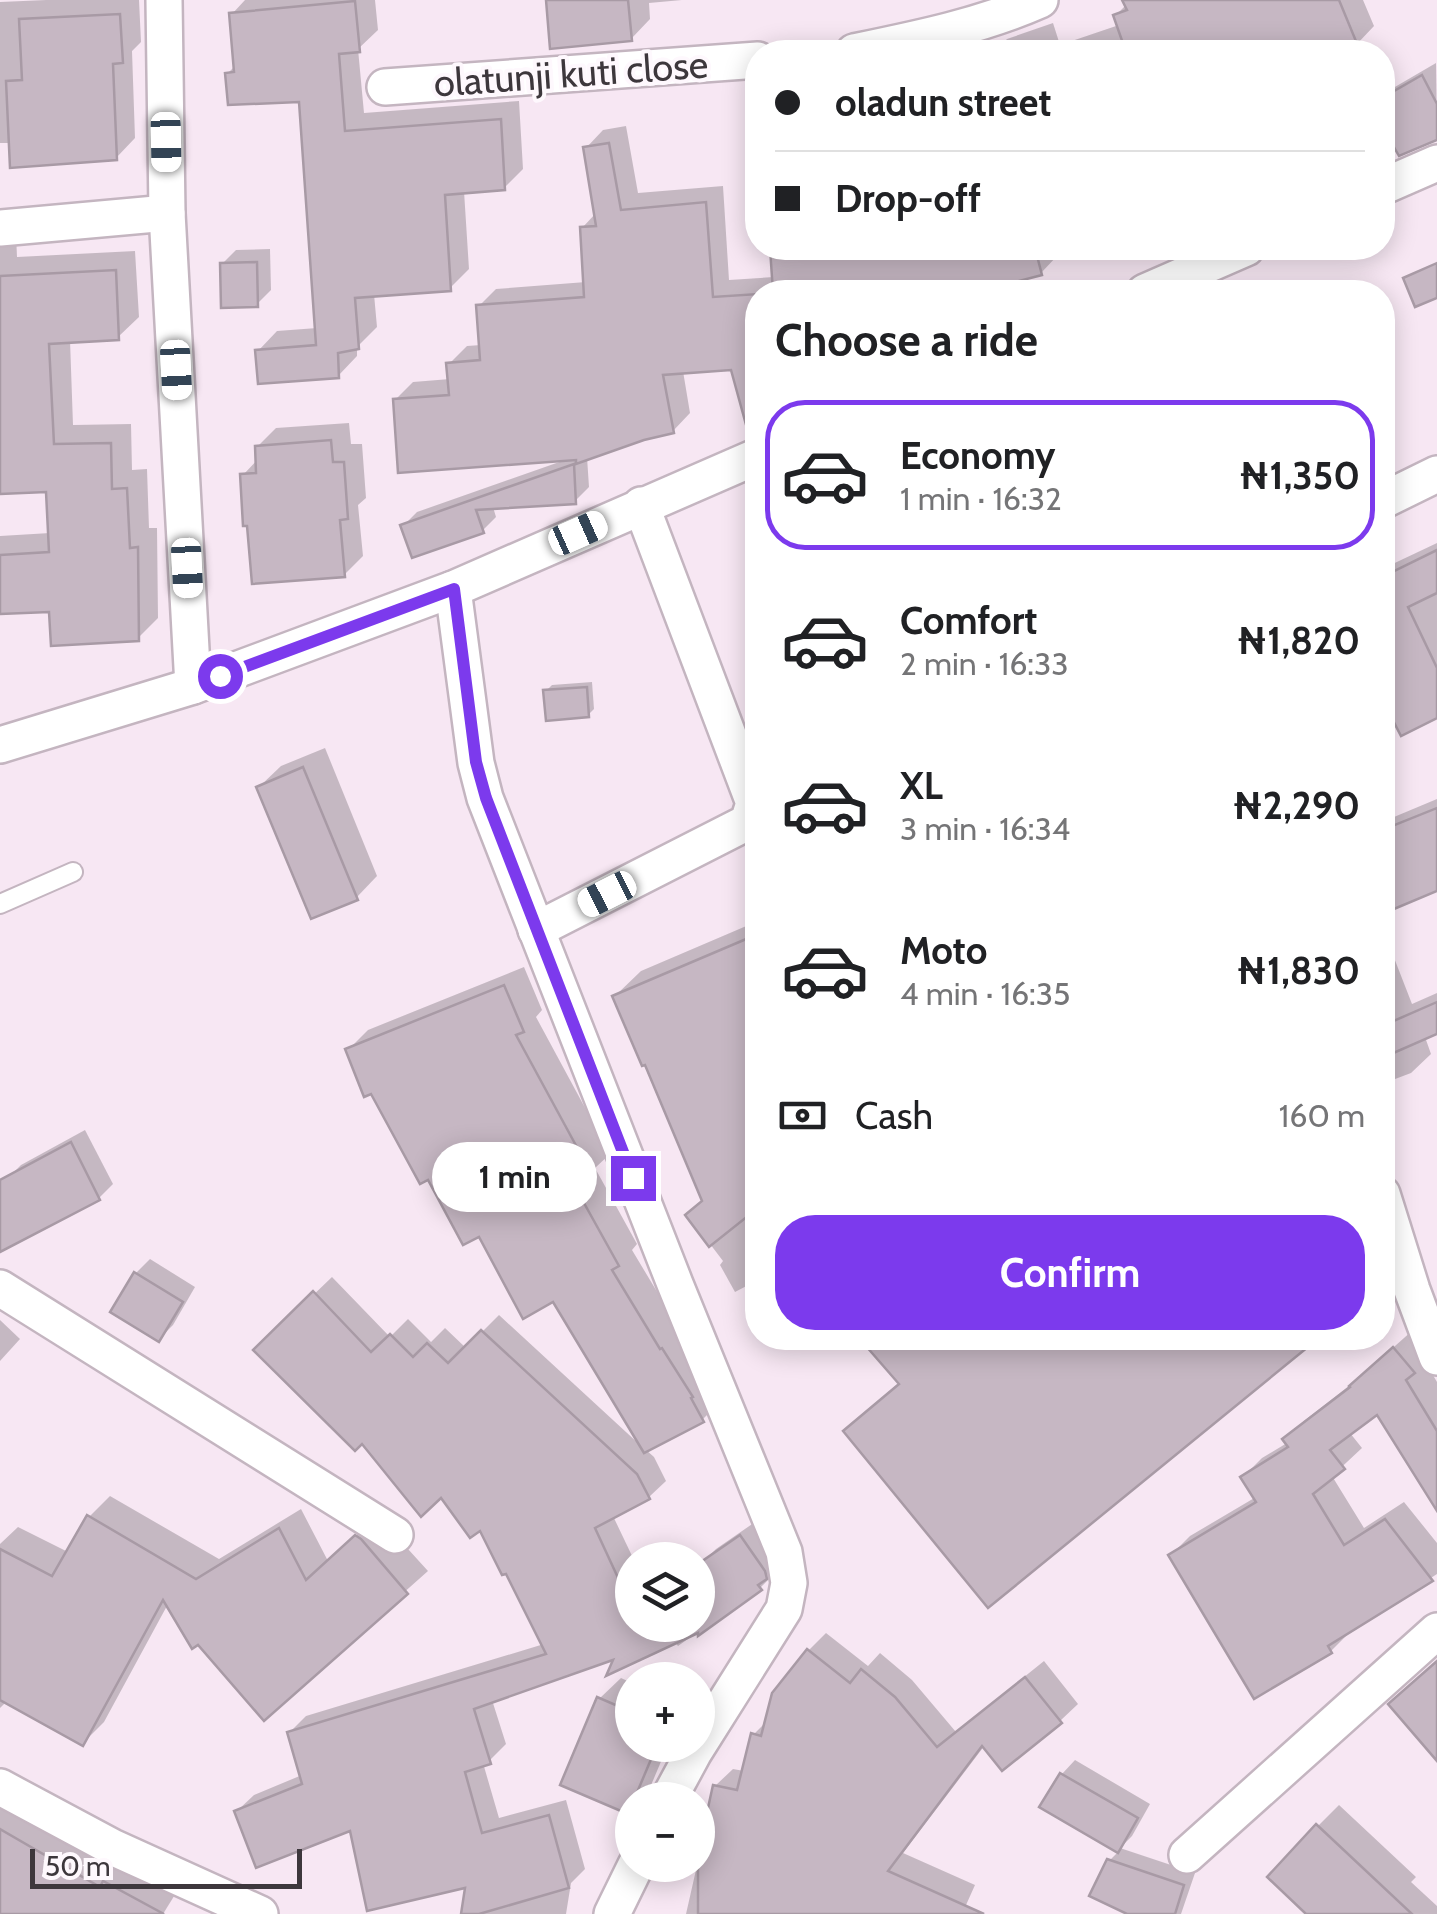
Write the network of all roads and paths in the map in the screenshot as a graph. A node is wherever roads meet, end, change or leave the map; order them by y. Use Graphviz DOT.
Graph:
graph roads {
  1 [pos="164,0"];
  2 [pos="1040,0"];
  3 [pos="911,40"];
  4 [pos="745,61"];
  5 [pos="385,87"];
  6 [pos="1435,170"];
  7 [pos="1395,184"];
  8 [pos="167,213"];
  9 [pos="0,228"];
  10 [pos="1218,260"];
  11 [pos="1172,280"];
  12 [pos="745,461"];
  13 [pos="1437,474"];
  14 [pos="1395,495"];
  15 [pos="641,505"];
  16 [pos="454,589"];
  17 [pos="193,686"];
  18 [pos="0,745"];
  19 [pos="745,779"];
  20 [pos="745,824"];
  21 [pos="74,872"];
  22 [pos="0,904"];
  23 [pos="536,930"];
  24 [pos="1395,1236"];
  25 [pos="0,1288"];
  26 [pos="1437,1357"];
  27 [pos="395,1535"];
  28 [pos="1437,1630"];
  29 [pos="678,1782"];
  30 [pos="0,1787"];
  31 [pos="1187,1856"];
  32 [pos="628,1882"];
  33 [pos="260,1914"];
  34 [pos="612,1914"];
  1 -- 8 [label="street"];
  2 -- 3 [label="street"];
  4 -- 5 [label="street, olatunji kuti close"];
  6 -- 7 [label="street"];
  8 -- 9 [label="street"];
  8 -- 17 [label="street"];
  10 -- 11 [label="street"];
  12 -- 15 [label="street"];
  13 -- 14 [label="street"];
  15 -- 16 [label="street"];
  15 -- 19 [label="street"];
  16 -- 17 [label="street"];
  16 -- 23 [label="street"];
  17 -- 18 [label="street"];
  20 -- 23 [label="street"];
  21 -- 22 [label="lane"];
  23 -- 29 [label="street"];
  24 -- 26 [label="street"];
  25 -- 27 [label="street"];
  28 -- 31 [label="street"];
  30 -- 33 [label="street"];
  32 -- 34 [label="street"];
}
